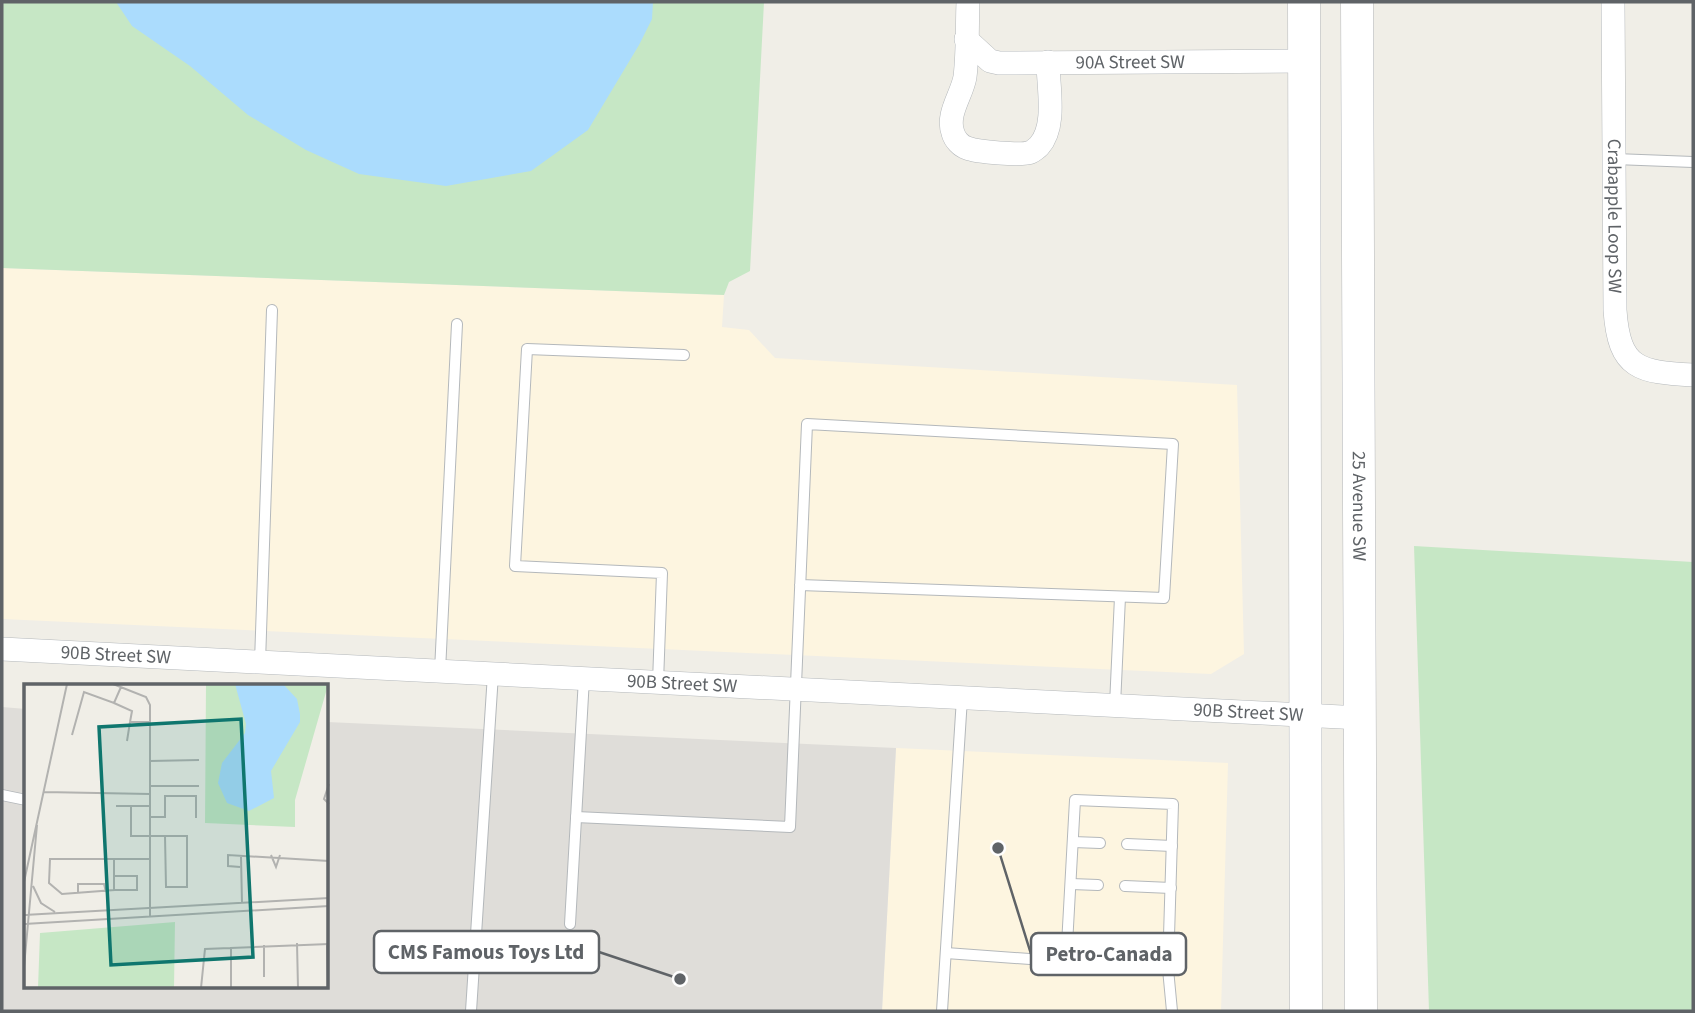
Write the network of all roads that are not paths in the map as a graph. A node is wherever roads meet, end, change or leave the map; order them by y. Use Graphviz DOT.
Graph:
graph roads {
  1 [pos="968,2"];
  2 [pos="1304,2"];
  3 [pos="1357,2"];
  4 [pos="1614,2"];
  5 [pos="966,38"];
  6 [pos="1304,61"];
  7 [pos="1048,62"];
  8 [pos="1615,159"];
  9 [pos="1693,162"];
  10 [pos="272,310"];
  11 [pos="457,324"];
  12 [pos="684,355"];
  13 [pos="1693,375"];
  14 [pos="800,585"];
  15 [pos="1119,597"];
  16 [pos="2,649"];
  17 [pos="260,662"];
  18 [pos="440,671"];
  19 [pos="493,674"];
  20 [pos="584,678"];
  21 [pos="659,682"];
  22 [pos="795,689"];
  23 [pos="962,698"];
  24 [pos="1115,705"];
  25 [pos="1306,715"];
  26 [pos="1361,718"];
  27 [pos="2,795"];
  28 [pos="24,800"];
  29 [pos="576,817"];
  30 [pos="1073,842"];
  31 [pos="1100,843"];
  32 [pos="1127,844"];
  33 [pos="1172,846"];
  34 [pos="1071,884"];
  35 [pos="1098,885"];
  36 [pos="1125,886"];
  37 [pos="1171,888"];
  38 [pos="569,924"];
  39 [pos="946,953"];
  40 [pos="1066,963"];
  41 [pos="1168,968"];
  42 [pos="471,1011"];
  43 [pos="942,1011"];
  44 [pos="1172,1011"];
  45 [pos="1306,1011"];
  46 [pos="1361,1011"];
  1 -- 5 [label="street"];
  2 -- 6 [label="main road"];
  3 -- 26 [label="main road, 25 Avenue SW"];
  4 -- 8 [label="street, Crabapple Loop SW"];
  5 -- 7 [label="street, 90A Street SW"];
  5 -- 7 [label="street"];
  6 -- 7 [label="street, 90A Street SW"];
  6 -- 25 [label="main road"];
  8 -- 9 [label="lane"];
  8 -- 13 [label="street, Crabapple Loop SW"];
  10 -- 17 [label="lane"];
  11 -- 18 [label="lane"];
  12 -- 21 [label="lane"];
  14 -- 15 [label="lane"];
  14 -- 15 [label="lane"];
  14 -- 22 [label="lane"];
  15 -- 24 [label="lane"];
  16 -- 17 [label="street, 90B Street SW"];
  17 -- 18 [label="street, 90B Street SW"];
  18 -- 19 [label="street, 90B Street SW"];
  19 -- 20 [label="street, 90B Street SW"];
  19 -- 42 [label="lane"];
  20 -- 21 [label="street, 90B Street SW"];
  20 -- 29 [label="lane"];
  21 -- 22 [label="street, 90B Street SW"];
  22 -- 23 [label="street, 90B Street SW"];
  22 -- 29 [label="lane"];
  23 -- 24 [label="street, 90B Street SW"];
  23 -- 39 [label="lane"];
  24 -- 25 [label="street, 90B Street SW"];
  25 -- 26 [label="street, 90B Street SW"];
  25 -- 45 [label="main road"];
  26 -- 46 [label="main road, 25 Avenue SW"];
  27 -- 28 [label="lane"];
  29 -- 38 [label="lane"];
  30 -- 31 [label="lane"];
  30 -- 33 [label="lane"];
  30 -- 34 [label="lane"];
  32 -- 33 [label="lane"];
  33 -- 37 [label="lane"];
  34 -- 35 [label="lane"];
  34 -- 40 [label="lane"];
  36 -- 37 [label="lane"];
  37 -- 41 [label="lane"];
  39 -- 40 [label="lane"];
  39 -- 43 [label="lane"];
  40 -- 41 [label="lane"];
  41 -- 44 [label="lane"];
}
